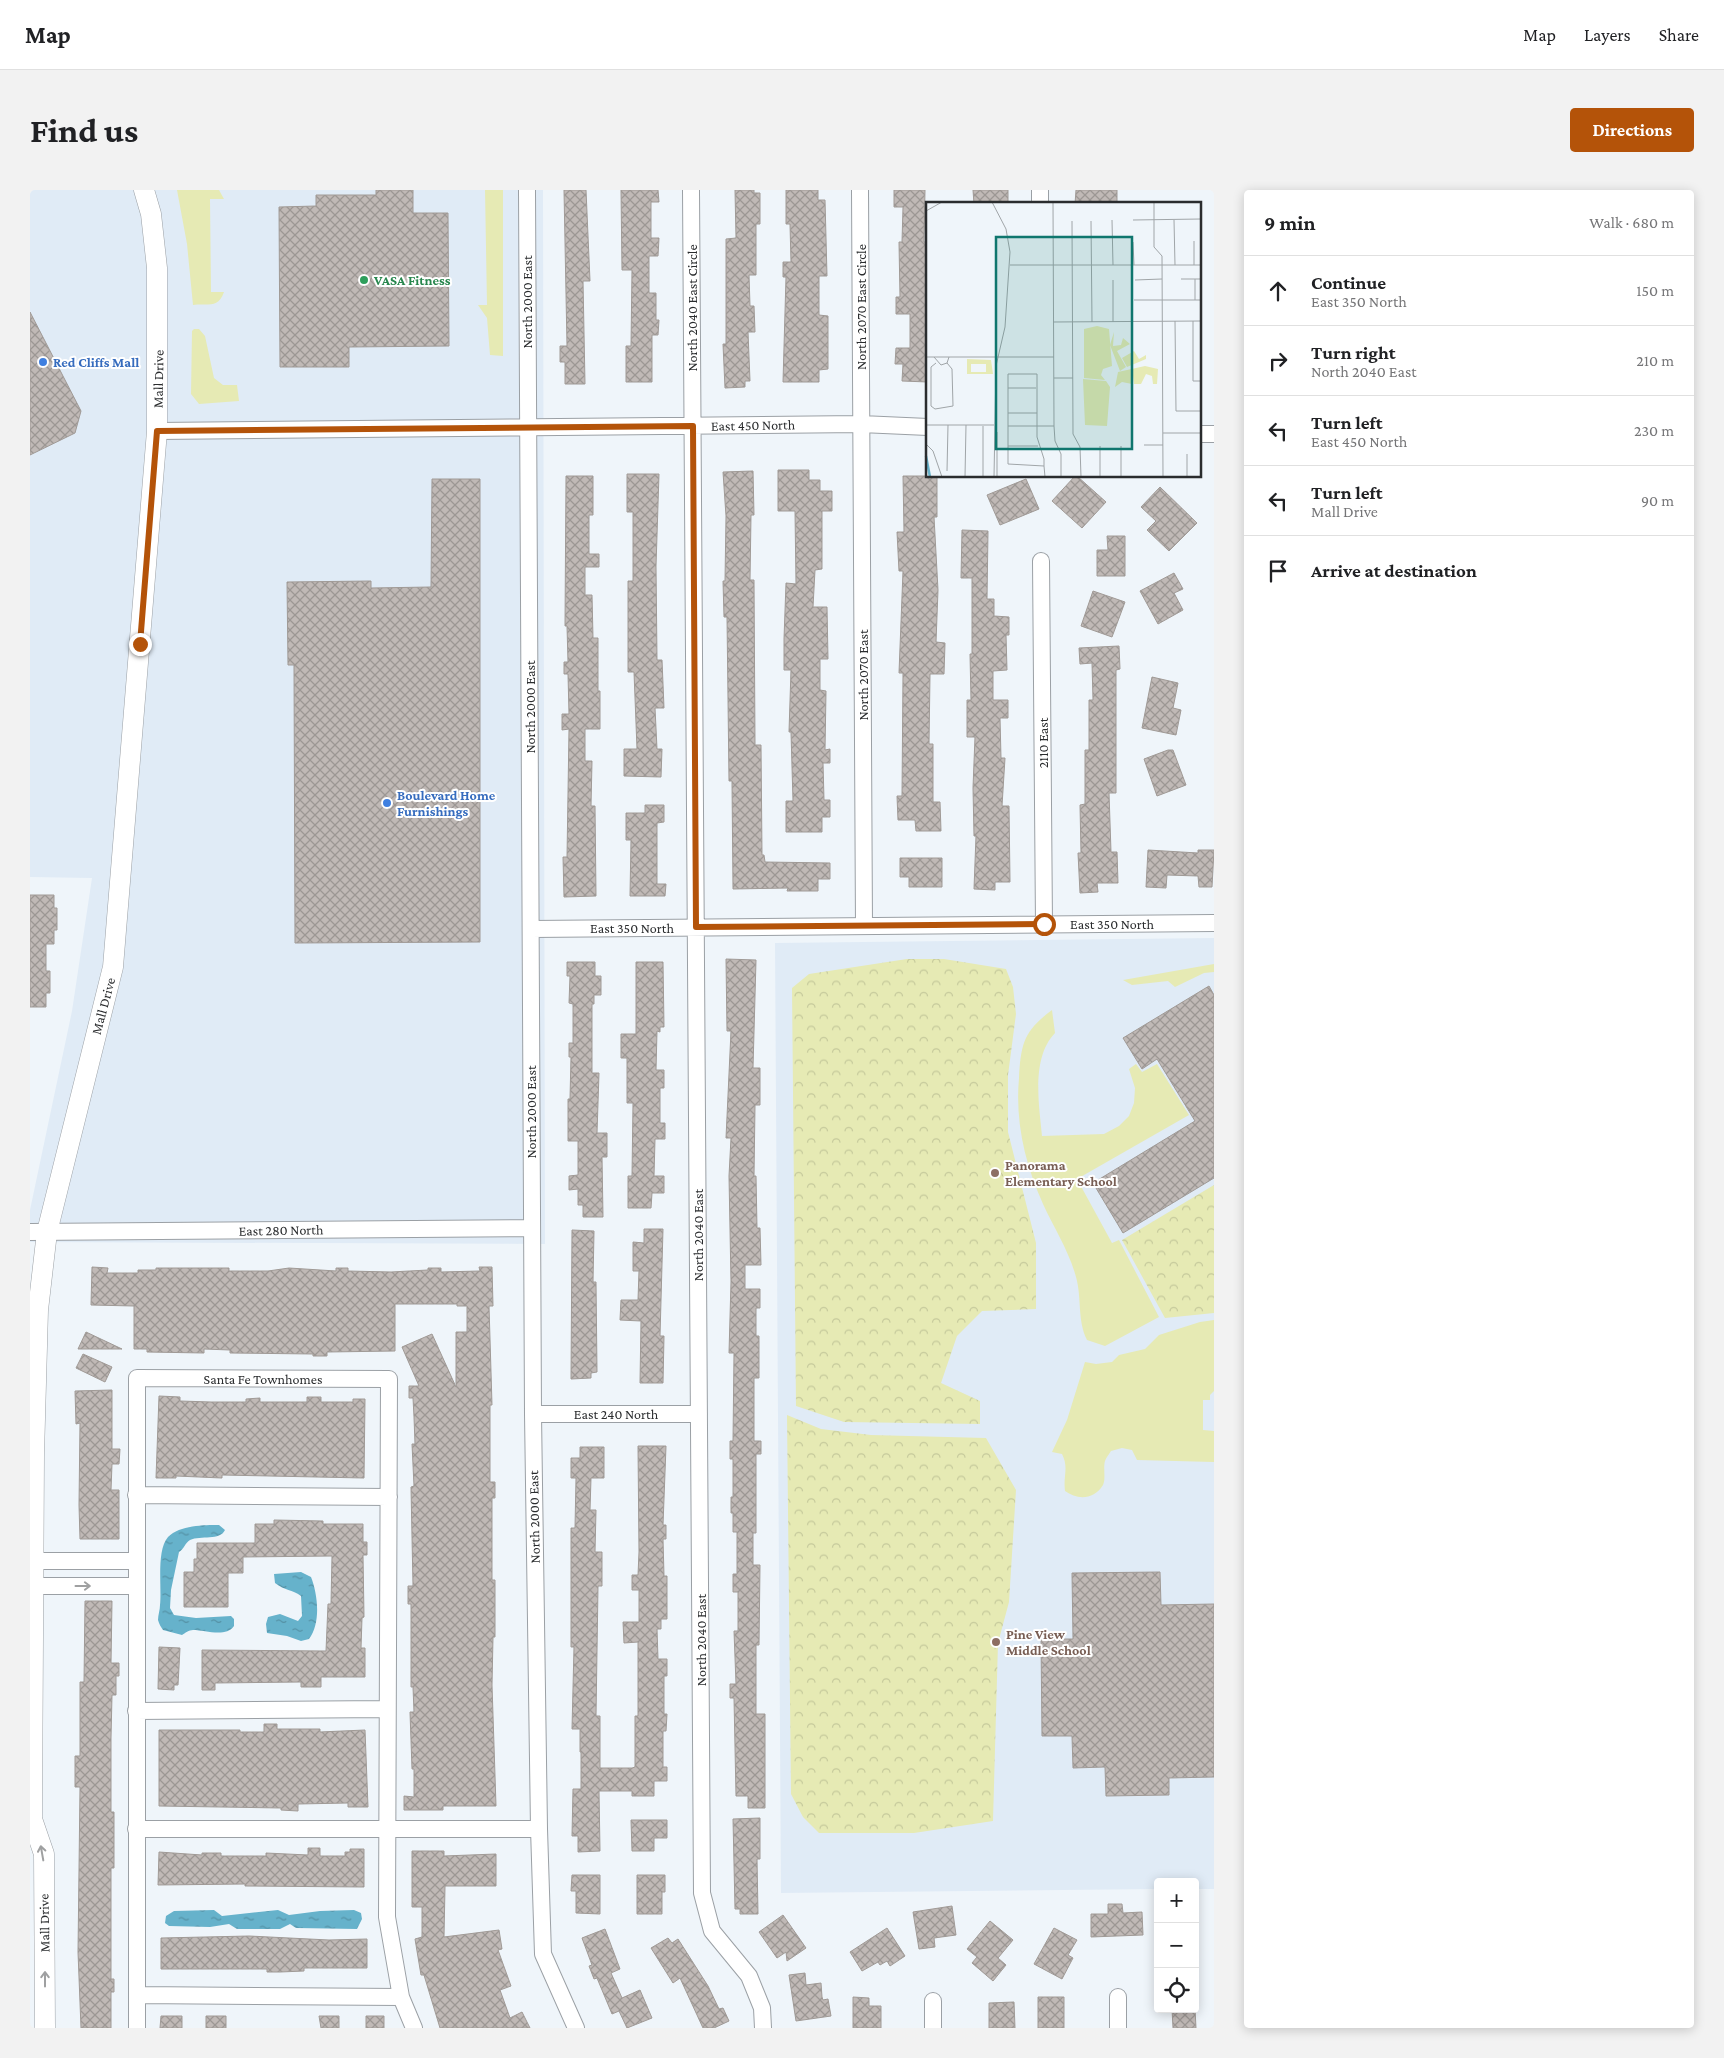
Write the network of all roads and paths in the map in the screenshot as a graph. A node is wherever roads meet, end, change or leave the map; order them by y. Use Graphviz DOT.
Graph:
graph roads {
  1 [pos="144,190"];
  2 [pos="527,190"];
  3 [pos="691,190"];
  4 [pos="860,190"];
  5 [pos="862,424"];
  6 [pos="693,426"];
  7 [pos="926,427"];
  8 [pos="528,428"];
  9 [pos="157,431"];
  10 [pos="1041,561"];
  11 [pos="1214,923"];
  12 [pos="1044,924"];
  13 [pos="864,926"];
  14 [pos="696,927"];
  15 [pos="530,928"];
  16 [pos="532,1228"];
  17 [pos="38,1232"];
  18 [pos="533,1414"];
  19 [pos="699,1414"];
  20 [pos="136,1495"];
  21 [pos="388,1497"];
  22 [pos="35,1561"];
  23 [pos="136,1561"];
  24 [pos="35,1586"];
  25 [pos="136,1586"];
  26 [pos="387,1708"];
  27 [pos="136,1711"];
  28 [pos="31,1822"];
  29 [pos="136,1829"];
  30 [pos="538,1829"];
  31 [pos="388,1830"];
  32 [pos="137,1995"];
  33 [pos="401,1997"];
  34 [pos="1118,1997"];
  35 [pos="933,2001"];
  36 [pos="45,2028"];
  37 [pos="137,2028"];
  38 [pos="414,2028"];
  39 [pos="576,2028"];
  40 [pos="762,2028"];
  41 [pos="933,2028"];
  42 [pos="1118,2028"];
  1 -- 9 [label="main road, Mall Drive"];
  2 -- 8 [label="street, North 2000 East"];
  3 -- 6 [label="street, North 2040 East Circle"];
  4 -- 5 [label="street, North 2070 East Circle"];
  5 -- 6 [label="street, East 450 North"];
  5 -- 7 [label="street, East 450 North"];
  5 -- 13 [label="street, North 2070 East"];
  6 -- 8 [label="street, East 450 North"];
  6 -- 14 [label="street, North 2040 East"];
  8 -- 9 [label="street, East 450 North"];
  8 -- 15 [label="street, North 2000 East"];
  9 -- 17 [label="main road, Mall Drive"];
  10 -- 12 [label="street, 2110 East"];
  11 -- 12 [label="street, East 350 North"];
  12 -- 13 [label="street, East 350 North"];
  13 -- 14 [label="street, East 350 North"];
  14 -- 15 [label="street, East 350 North"];
  14 -- 19 [label="street, North 2040 East"];
  15 -- 16 [label="street, North 2000 East"];
  16 -- 17 [label="street, East 280 North"];
  16 -- 18 [label="street, North 2000 East"];
  17 -- 22 [label="main road, Mall Drive"];
  18 -- 19 [label="street, East 240 North"];
  18 -- 30 [label="street, North 2000 East"];
  19 -- 40 [label="street, North 2040 East"];
  20 -- 21 [label="street"];
  20 -- 21 [label="street, Santa Fe Townhomes"];
  20 -- 23 [label="street"];
  21 -- 26 [label="street"];
  22 -- 23 [label="street"];
  22 -- 24 [label="main road, Mall Drive"];
  23 -- 25 [label="street"];
  24 -- 25 [label="street, one-way"];
  24 -- 28 [label="main road, Mall Drive"];
  25 -- 27 [label="street"];
  26 -- 27 [label="street"];
  26 -- 31 [label="street"];
  27 -- 29 [label="street"];
  36 -- 28 [label="main road, Mall Drive, one-way"];
  29 -- 31 [label="street"];
  29 -- 32 [label="street"];
  30 -- 31 [label="street"];
  30 -- 39 [label="street, North 2000 East"];
  31 -- 33 [label="street"];
  32 -- 33 [label="street"];
  32 -- 37 [label="street"];
  33 -- 38 [label="street"];
  34 -- 42 [label="street"];
  35 -- 41 [label="street"];
}
